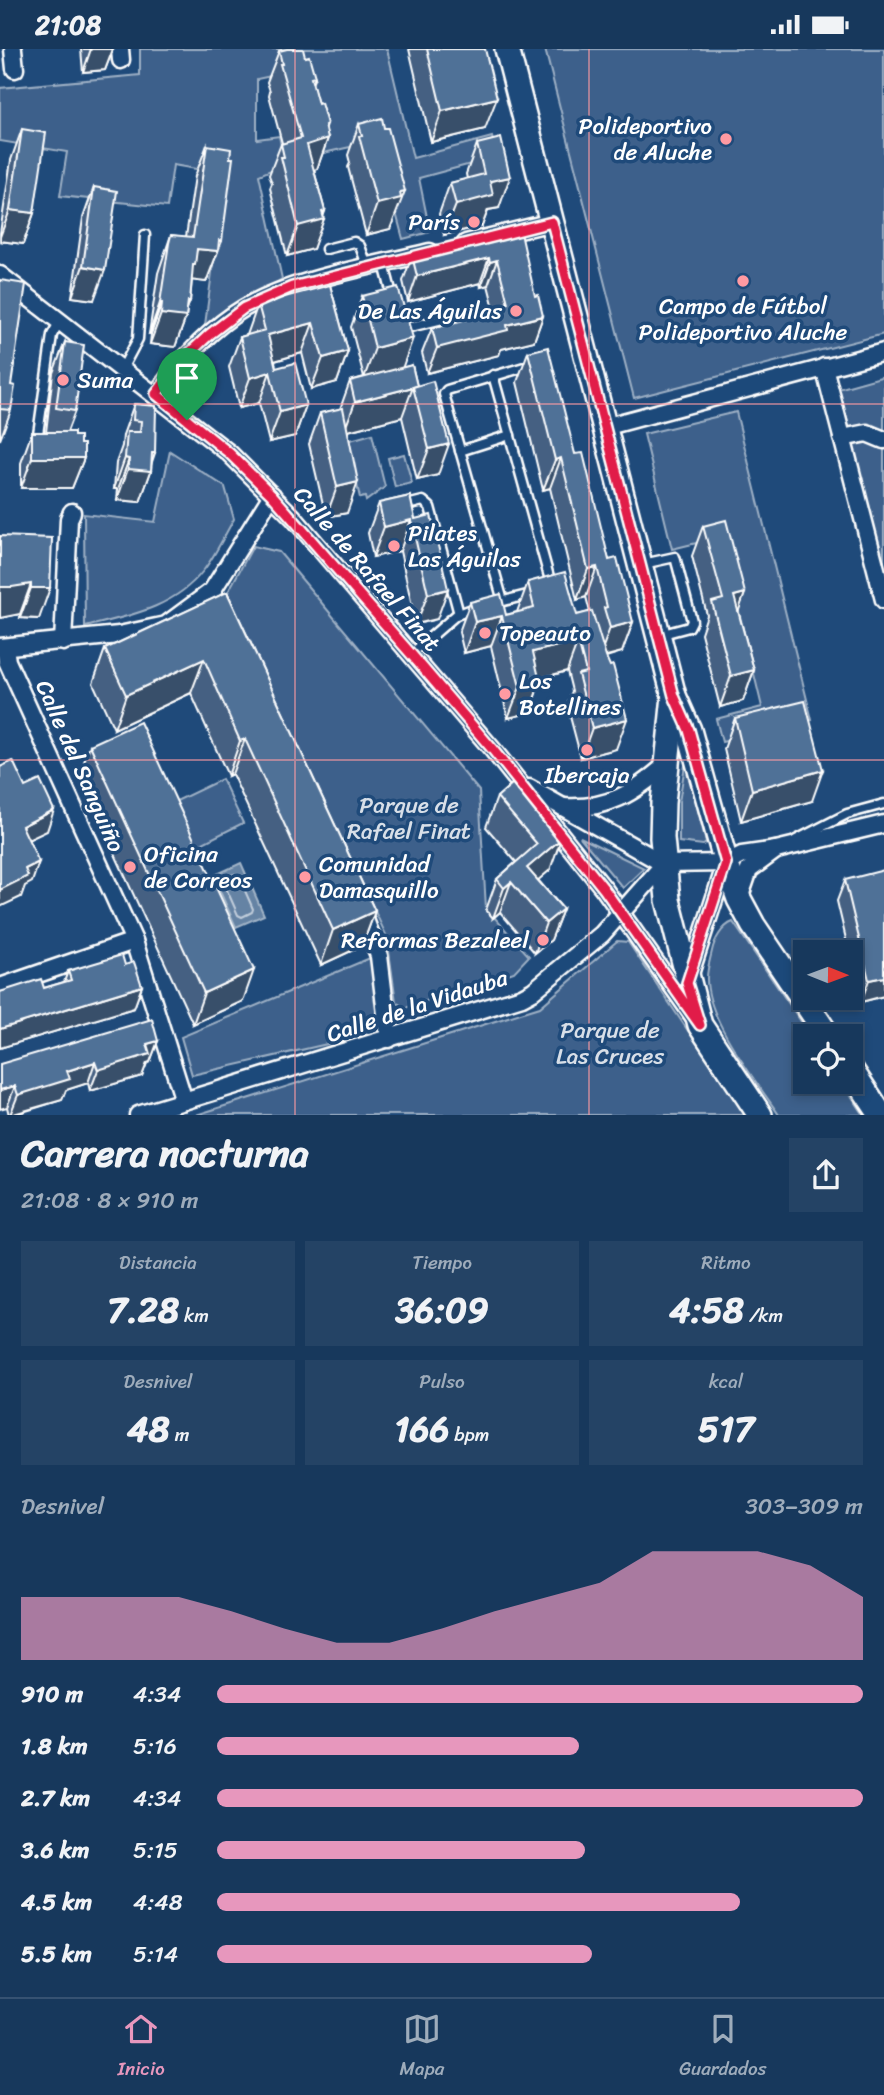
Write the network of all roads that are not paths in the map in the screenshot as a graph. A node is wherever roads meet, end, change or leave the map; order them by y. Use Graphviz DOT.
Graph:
graph roads {
  1 [pos="13,49"];
  2 [pos="507,49"];
  3 [pos="15,69"];
  4 [pos="552,222"];
  5 [pos="145,235"];
  6 [pos="326,249"];
  7 [pos="376,266"];
  8 [pos="0,275"];
  9 [pos="394,303"];
  10 [pos="479,310"];
  11 [pos="397,316"];
  12 [pos="60,321"];
  13 [pos="884,352"];
  14 [pos="533,364"];
  15 [pos="824,367"];
  16 [pos="122,369"];
  17 [pos="493,376"];
  18 [pos="156,394"];
  19 [pos="604,427"];
  20 [pos="510,435"];
  21 [pos="842,438"];
  22 [pos="884,440"];
  23 [pos="37,446"];
  24 [pos="460,451"];
  25 [pos="272,495"];
  26 [pos="397,508"];
  27 [pos="72,512"];
  28 [pos="640,565"];
  29 [pos="881,579"];
  30 [pos="212,591"];
  31 [pos="884,600"];
  32 [pos="503,601"];
  33 [pos="459,614"];
  34 [pos="230,629"];
  35 [pos="659,636"];
  36 [pos="63,642"];
  37 [pos="3,647"];
  38 [pos="411,654"];
  39 [pos="674,696"];
  40 [pos="667,764"];
  41 [pos="519,782"];
  42 [pos="884,804"];
  43 [pos="559,806"];
  44 [pos="884,824"];
  45 [pos="776,850"];
  46 [pos="726,863"];
  47 [pos="664,864"];
  48 [pos="354,893"];
  49 [pos="743,905"];
  50 [pos="712,912"];
  51 [pos="620,913"];
  52 [pos="134,941"];
  53 [pos="687,983"];
  54 [pos="0,987"];
  55 [pos="820,1024"];
  56 [pos="700,1025"];
  57 [pos="389,1039"];
  58 [pos="863,1086"];
  59 [pos="184,1101"];
  60 [pos="878,1106"];
  61 [pos="138,1115"];
  62 [pos="760,1115"];
  1 -- 3 [label="street"];
  2 -- 4 [label="street"];
  4 -- 7 [label="street"];
  4 -- 19 [label="street"];
  5 -- 16 [label="lane"];
  6 -- 7 [label="lane"];
  7 -- 9 [label="lane"];
  7 -- 18 [label="street"];
  8 -- 12 [label="street, Calle de Rafael Finat"];
  10 -- 11 [label="lane"];
  12 -- 16 [label="street, Calle de Rafael Finat"];
  12 -- 23 [label="lane"];
  13 -- 15 [label="street"];
  14 -- 17 [label="lane"];
  15 -- 19 [label="street"];
  15 -- 21 [label="street"];
  16 -- 18 [label="street, Calle de Rafael Finat"];
  17 -- 20 [label="lane"];
  17 -- 24 [label="lane"];
  18 -- 25 [label="street, Calle de Rafael Finat"];
  19 -- 28 [label="street"];
  20 -- 24 [label="lane"];
  20 -- 32 [label="lane"];
  21 -- 22 [label="street"];
  21 -- 29 [label="street"];
  24 -- 32 [label="lane"];
  25 -- 30 [label="street"];
  25 -- 38 [label="street, Calle de Rafael Finat"];
  26 -- 33 [label="lane"];
  27 -- 36 [label="street"];
  28 -- 35 [label="street"];
  28 -- 35 [label="lane"];
  29 -- 31 [label="street"];
  30 -- 34 [label="street"];
  30 -- 36 [label="street"];
  32 -- 33 [label="lane"];
  33 -- 38 [label="lane"];
  35 -- 39 [label="street"];
  36 -- 37 [label="street"];
  37 -- 52 [label="street, Calle del Sanguiño"];
  38 -- 41 [label="street, Calle de Rafael Finat"];
  39 -- 40 [label="street"];
  39 -- 46 [label="street"];
  40 -- 43 [label="street"];
  40 -- 47 [label="street"];
  41 -- 43 [label="street, Calle de Rafael Finat"];
  41 -- 51 [label="street, Calle de Rafael Finat"];
  42 -- 45 [label="lane"];
  43 -- 47 [label="street, Calle de Rafael Finat"];
  44 -- 45 [label="street"];
  45 -- 46 [label="street"];
  45 -- 49 [label="street"];
  46 -- 47 [label="street"];
  46 -- 49 [label="street"];
  46 -- 50 [label="street"];
  47 -- 51 [label="street, Calle de la Vidauba"];
  47 -- 53 [label="street"];
  48 -- 57 [label="street"];
  49 -- 50 [label="street"];
  49 -- 55 [label="street"];
  50 -- 53 [label="street"];
  51 -- 56 [label="street, Calle de Rafael Finat"];
  51 -- 57 [label="street, Calle de la Vidauba"];
  52 -- 54 [label="street"];
  52 -- 59 [label="street, Calle del Sanguiño"];
  53 -- 56 [label="street"];
  56 -- 62 [label="street"];
  57 -- 59 [label="street, Calle de la Vidauba"];
  58 -- 60 [label="street"];
  59 -- 61 [label="street, Calle de la Vidauba"];
}
